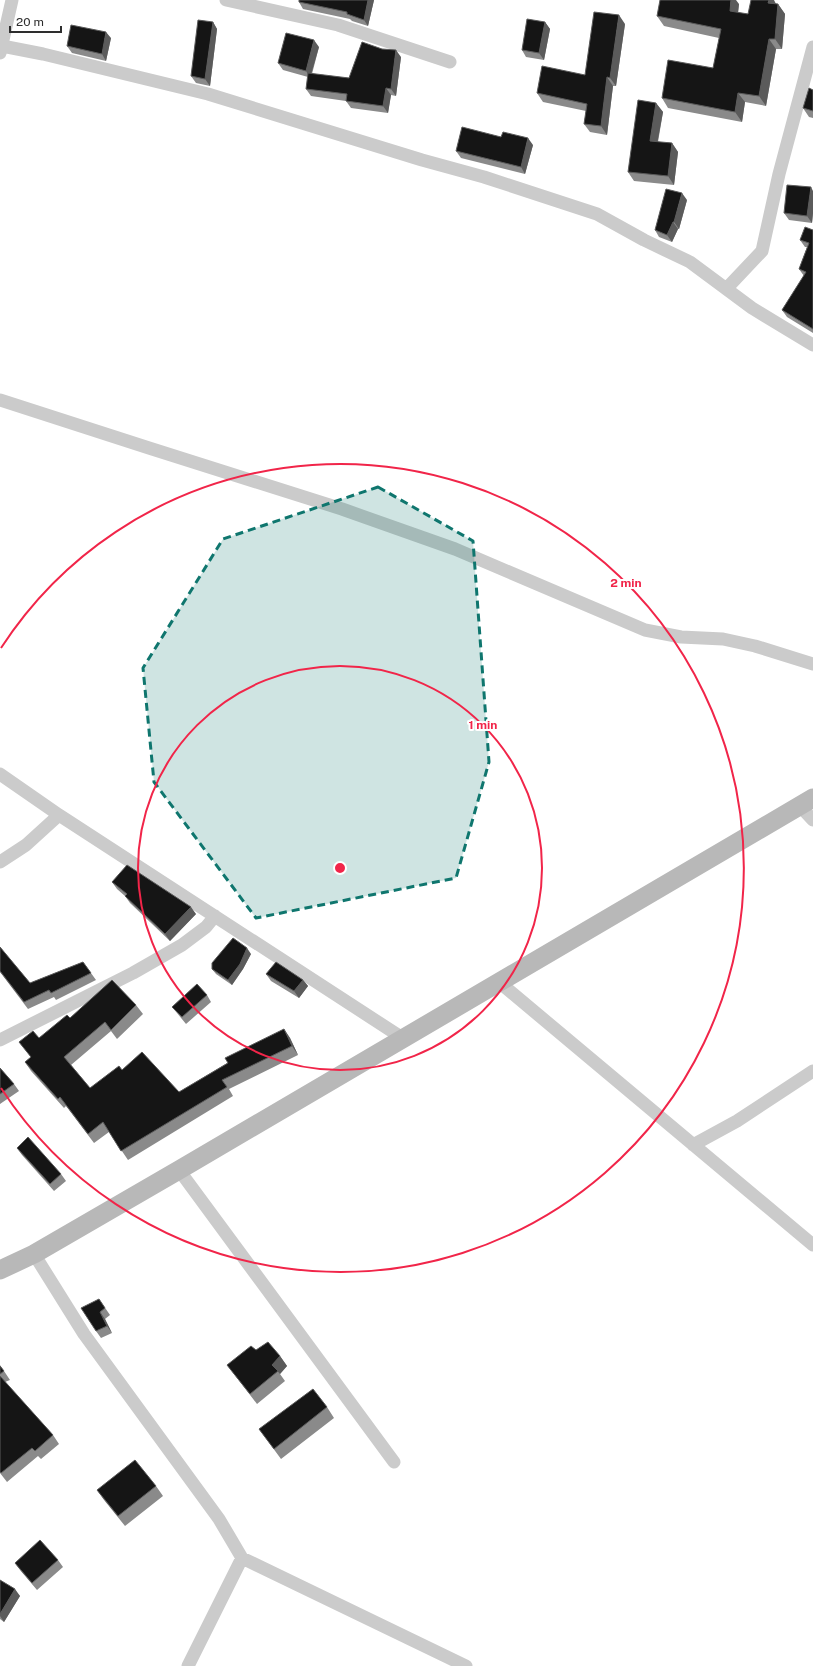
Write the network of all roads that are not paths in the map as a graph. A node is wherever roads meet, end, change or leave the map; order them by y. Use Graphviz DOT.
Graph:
graph roads {
  1 [pos="12,0"];
  2 [pos="226,0"];
  3 [pos="813,47"];
  4 [pos="1,50"];
  5 [pos="450,62"];
  6 [pos="810,70"];
  7 [pos="727,288"];
  8 [pos="813,345"];
  9 [pos="0,400"];
  10 [pos="813,664"];
  11 [pos="0,774"];
  12 [pos="807,802"];
  13 [pos="59,815"];
  14 [pos="813,820"];
  15 [pos="0,862"];
  16 [pos="215,916"];
  17 [pos="499,982"];
  18 [pos="404,1039"];
  19 [pos="0,1040"];
  20 [pos="813,1071"];
  21 [pos="693,1145"];
  22 [pos="179,1170"];
  23 [pos="813,1245"];
  24 [pos="34,1254"];
  25 [pos="0,1270"];
  26 [pos="394,1462"];
  27 [pos="242,1558"];
  28 [pos="188,1666"];
  29 [pos="466,1666"];
  1 -- 4 [label="street"];
  2 -- 5 [label="street"];
  3 -- 6 [label="street"];
  4 -- 7 [label="street"];
  6 -- 7 [label="street"];
  7 -- 8 [label="street"];
  9 -- 10 [label="street"];
  11 -- 13 [label="street"];
  12 -- 14 [label="street"];
  12 -- 17 [label="street"];
  13 -- 15 [label="street"];
  13 -- 16 [label="street"];
  16 -- 18 [label="street"];
  16 -- 19 [label="street"];
  17 -- 18 [label="street"];
  17 -- 21 [label="street"];
  18 -- 22 [label="street"];
  20 -- 21 [label="street"];
  21 -- 23 [label="street"];
  22 -- 24 [label="street"];
  22 -- 26 [label="street"];
  24 -- 25 [label="street"];
  24 -- 27 [label="street"];
  27 -- 28 [label="street"];
  27 -- 29 [label="street"];
}
